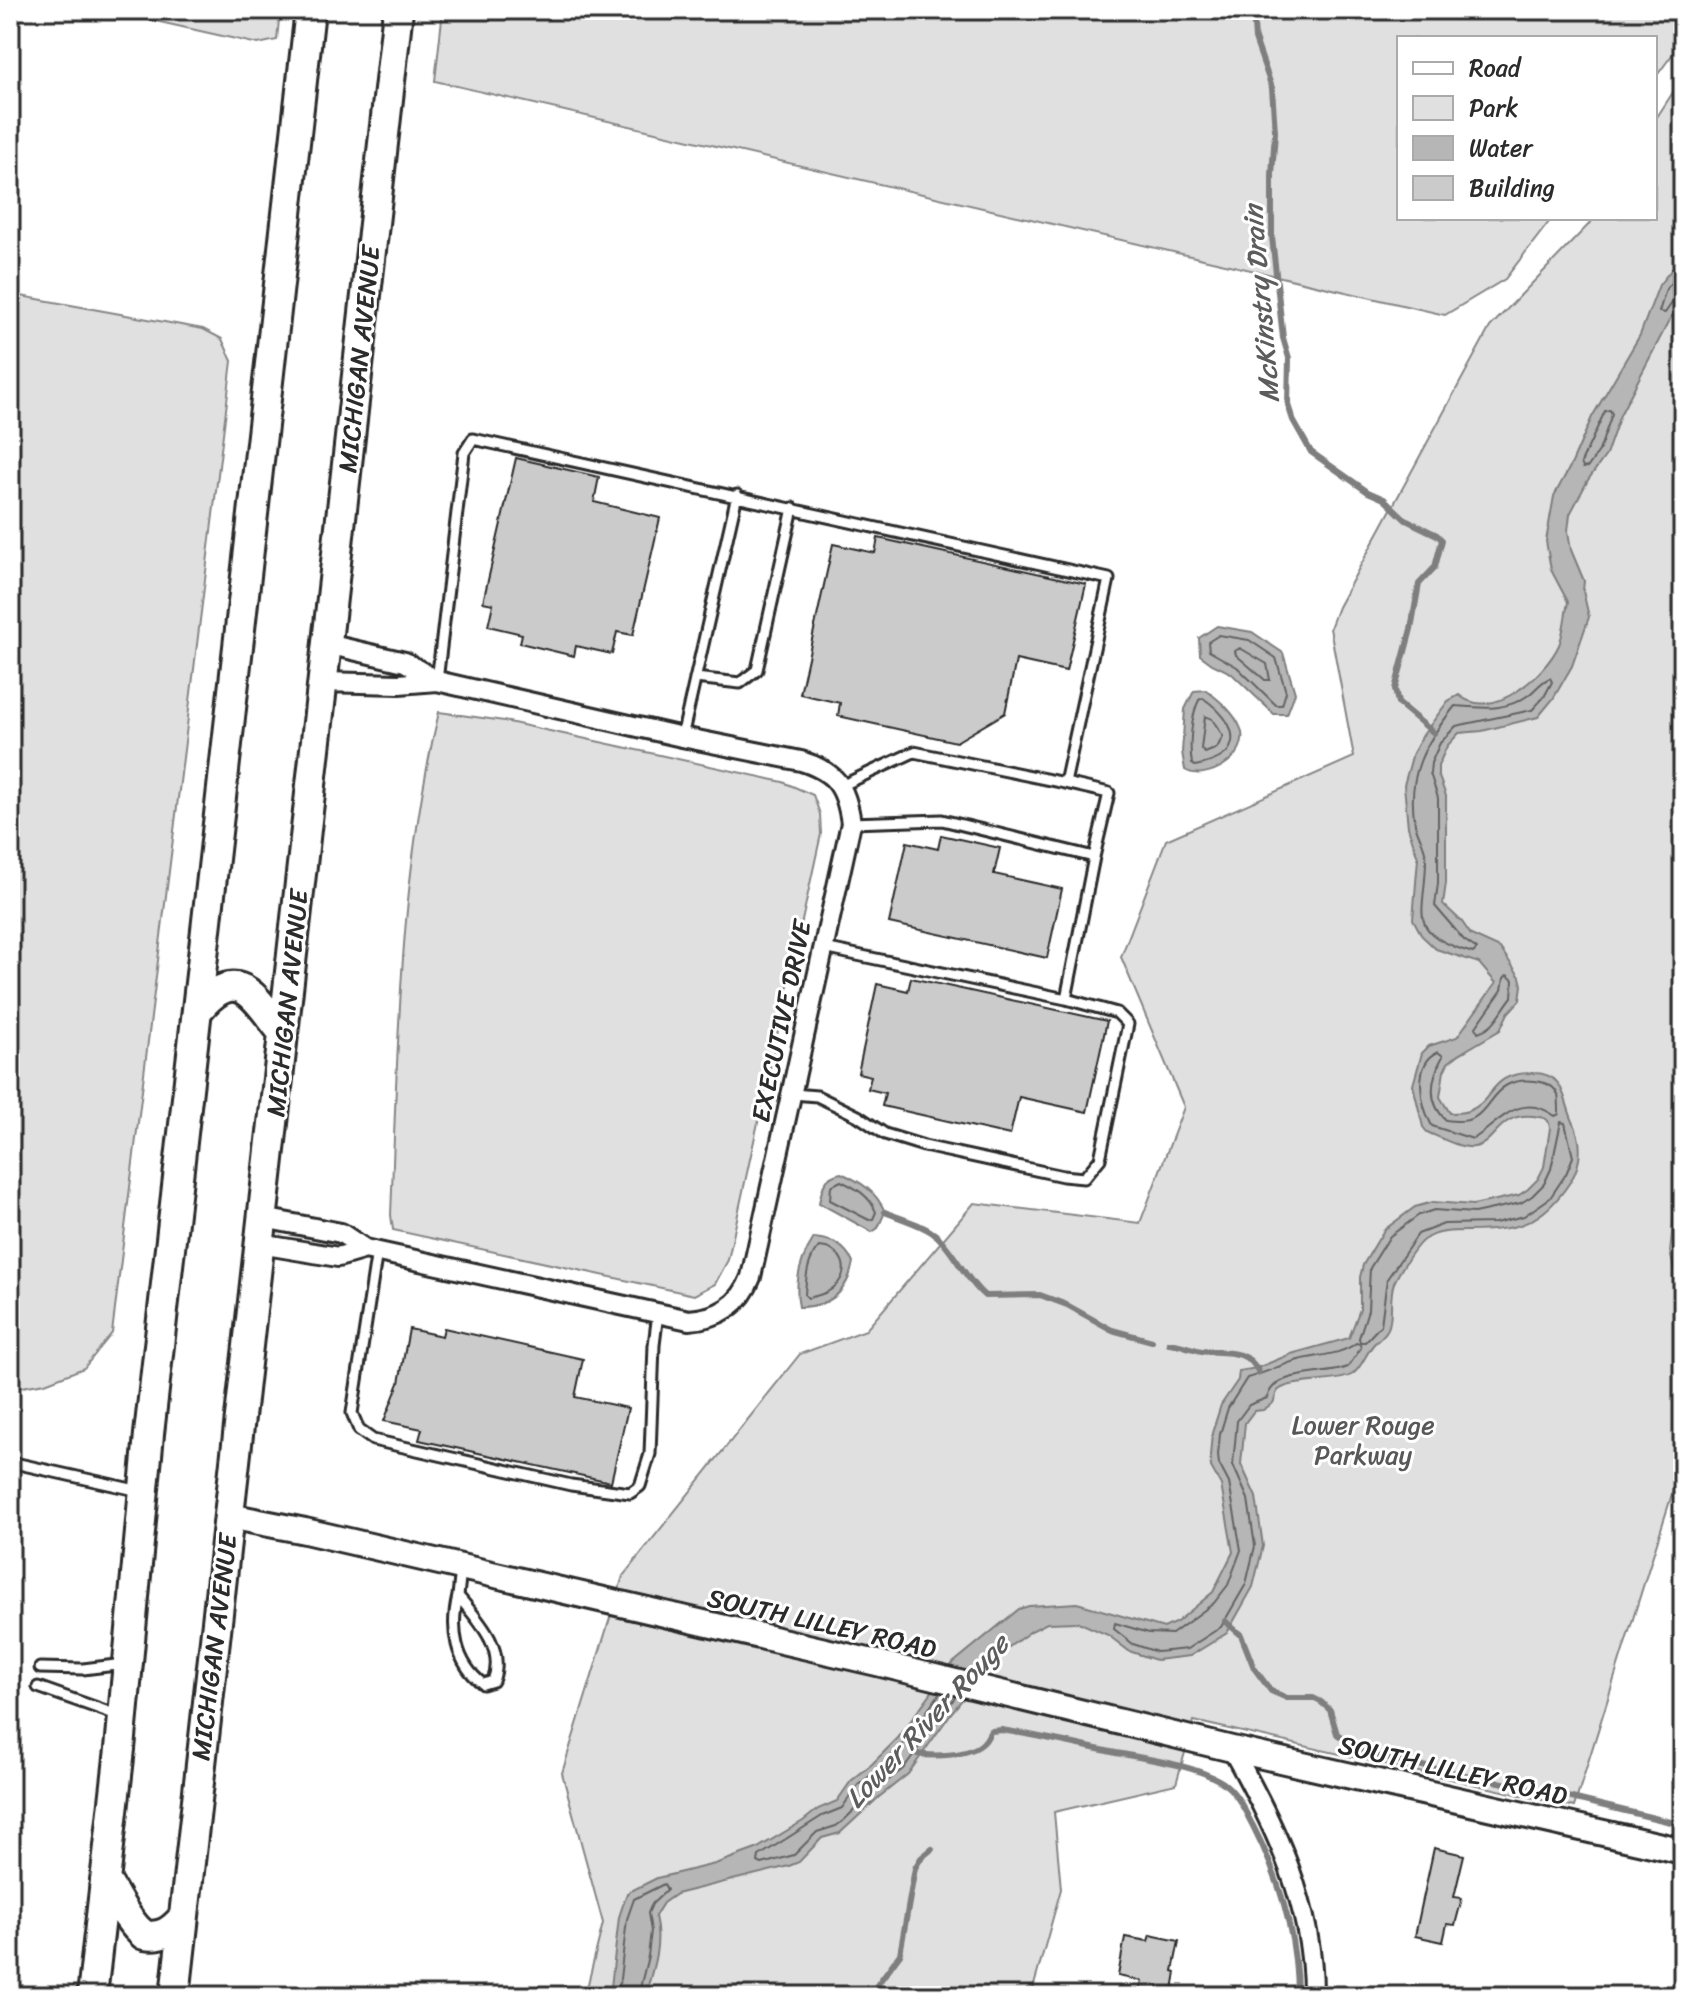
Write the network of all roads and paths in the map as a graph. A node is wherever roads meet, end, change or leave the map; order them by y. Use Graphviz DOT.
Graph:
graph roads {
  1 [pos="310,10"];
  2 [pos="398,10"];
  3 [pos="737,495"];
  4 [pos="793,508"];
  5 [pos="327,644"];
  6 [pos="695,678"];
  7 [pos="437,681"];
  8 [pos="323,682"];
  9 [pos="682,737"];
  10 [pos="1065,783"];
  11 [pos="841,786"];
  12 [pos="851,823"];
  13 [pos="1094,857"];
  14 [pos="824,948"];
  15 [pos="1066,999"];
  16 [pos="198,1010"];
  17 [pos="283,1033"];
  18 [pos="793,1094"];
  19 [pos="262,1231"];
  20 [pos="371,1250"];
  21 [pos="658,1313"];
  22 [pos="10,1462"];
  23 [pos="143,1491"];
  24 [pos="229,1516"];
  25 [pos="461,1569"];
  26 [pos="458,1596"];
  27 [pos="128,1663"];
  28 [pos="40,1668"];
  29 [pos="38,1687"];
  30 [pos="123,1717"];
  31 [pos="1232,1749"];
  32 [pos="1683,1851"];
  33 [pos="105,1880"];
  34 [pos="182,1919"];
  35 [pos="92,1996"];
  36 [pos="175,1996"];
  37 [pos="1313,1996"];
  1 -- 16 [label="main road"];
  2 -- 5 [label="main road, MICHIGAN AVENUE"];
  3 -- 4 [label="lane"];
  3 -- 6 [label="lane"];
  3 -- 7 [label="lane"];
  4 -- 6 [label="lane"];
  4 -- 10 [label="lane"];
  5 -- 7 [label="street"];
  5 -- 8 [label="main road, MICHIGAN AVENUE"];
  6 -- 9 [label="lane"];
  7 -- 8 [label="street"];
  7 -- 9 [label="street"];
  8 -- 17 [label="main road, MICHIGAN AVENUE"];
  9 -- 11 [label="street"];
  10 -- 11 [label="lane"];
  10 -- 13 [label="lane"];
  11 -- 12 [label="street, EXECUTIVE DRIVE"];
  12 -- 13 [label="lane"];
  12 -- 14 [label="street, EXECUTIVE DRIVE"];
  13 -- 15 [label="lane"];
  14 -- 15 [label="lane"];
  14 -- 18 [label="street, EXECUTIVE DRIVE"];
  15 -- 18 [label="lane"];
  16 -- 17 [label="main road"];
  16 -- 23 [label="main road"];
  17 -- 19 [label="main road, MICHIGAN AVENUE"];
  18 -- 21 [label="street, EXECUTIVE DRIVE"];
  19 -- 20 [label="street, EXECUTIVE DRIVE"];
  19 -- 20 [label="street, EXECUTIVE DRIVE"];
  19 -- 24 [label="main road, MICHIGAN AVENUE"];
  20 -- 21 [label="street, EXECUTIVE DRIVE"];
  20 -- 21 [label="lane"];
  22 -- 23 [label="lane"];
  23 -- 27 [label="main road"];
  24 -- 25 [label="street, SOUTH LILLEY ROAD"];
  24 -- 34 [label="main road, MICHIGAN AVENUE"];
  25 -- 26 [label="lane"];
  25 -- 31 [label="street, SOUTH LILLEY ROAD"];
  26 -- 26 [label="lane"];
  27 -- 28 [label="lane"];
  27 -- 30 [label="main road"];
  29 -- 30 [label="lane"];
  30 -- 33 [label="main road"];
  31 -- 32 [label="street, SOUTH LILLEY ROAD"];
  31 -- 37 [label="street"];
  33 -- 34 [label="main road"];
  33 -- 35 [label="main road"];
  34 -- 36 [label="main road, MICHIGAN AVENUE"];
}
